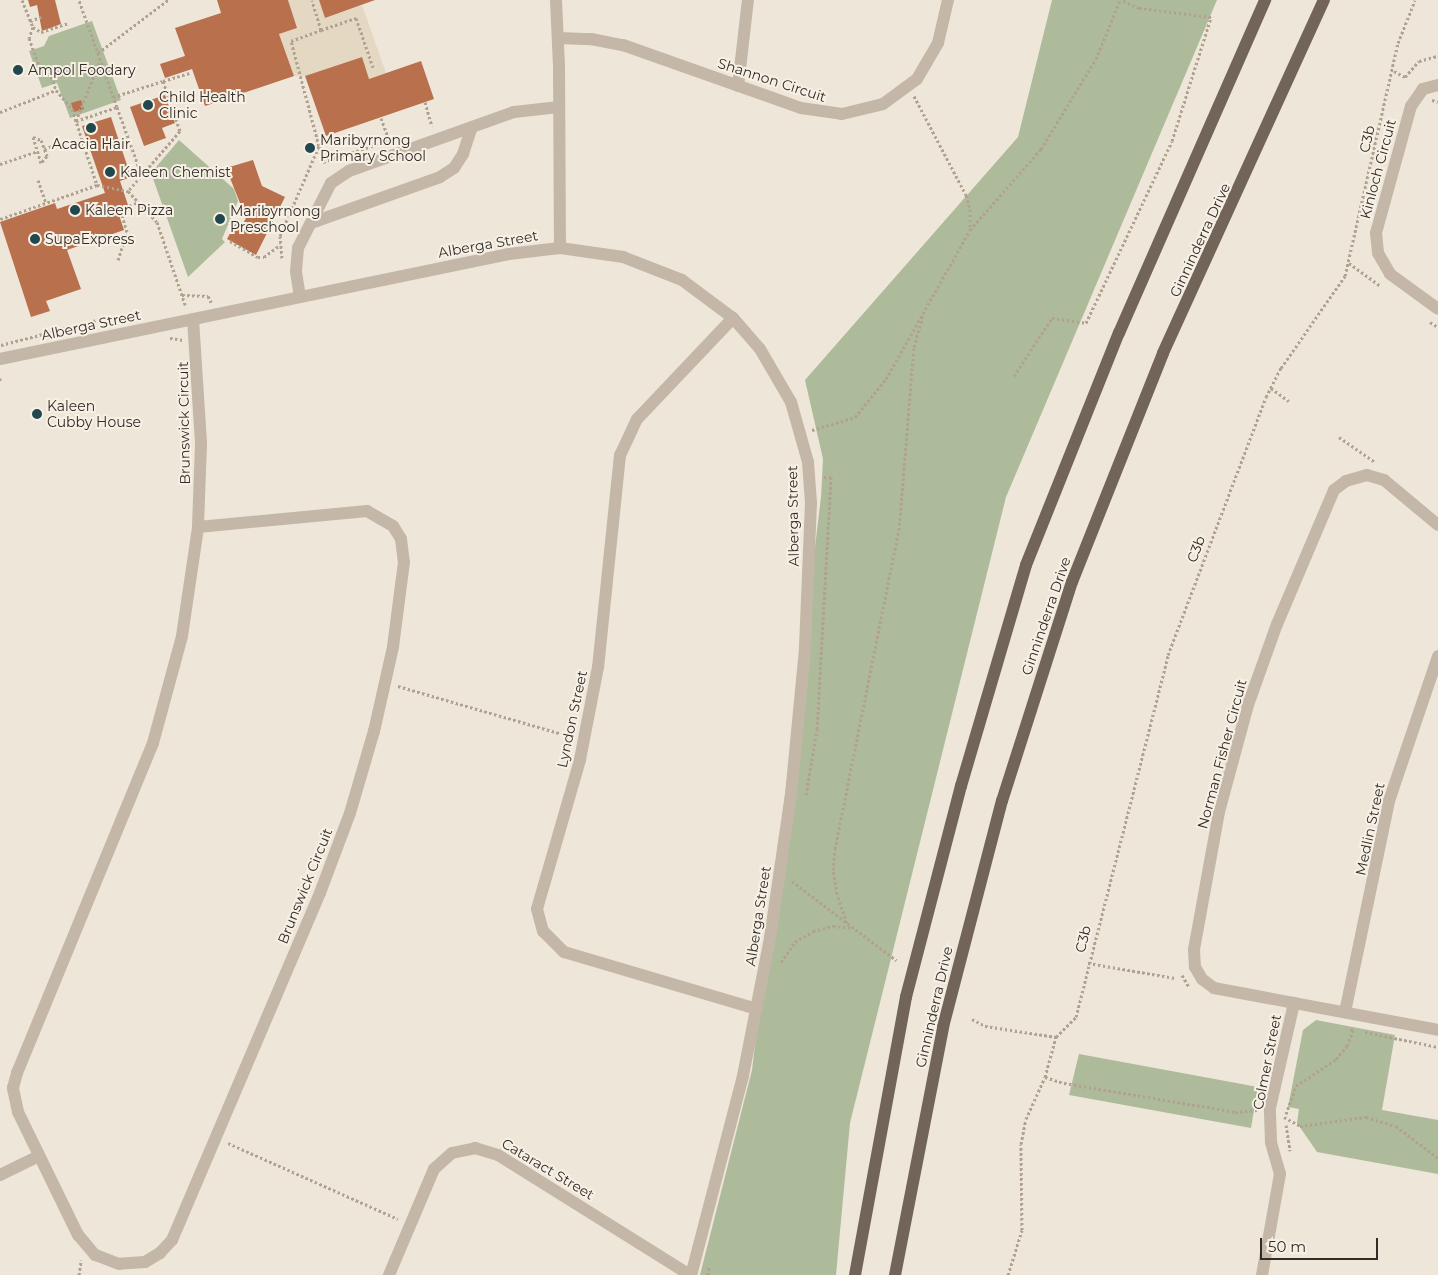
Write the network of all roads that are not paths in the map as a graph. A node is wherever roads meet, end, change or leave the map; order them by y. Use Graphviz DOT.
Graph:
graph roads {
  1 [pos="556,0"];
  2 [pos="748,0"];
  3 [pos="948,0"];
  4 [pos="1265,0"];
  5 [pos="1324,0"];
  6 [pos="558,38"];
  7 [pos="1438,85"];
  8 [pos="738,86"];
  9 [pos="560,107"];
  10 [pos="472,127"];
  11 [pos="311,223"];
  12 [pos="560,248"];
  13 [pos="300,297"];
  14 [pos="1438,309"];
  15 [pos="190,314"];
  16 [pos="733,318"];
  17 [pos="0,360"];
  18 [pos="1438,525"];
  19 [pos="198,527"];
  20 [pos="1438,656"];
  21 [pos="1294,1003"];
  22 [pos="757,1009"];
  23 [pos="1345,1012"];
  24 [pos="1438,1030"];
  25 [pos="39,1156"];
  26 [pos="0,1175"];
  27 [pos="388,1275"];
  28 [pos="691,1275"];
  29 [pos="855,1275"];
  30 [pos="895,1275"];
  31 [pos="1262,1275"];
  1 -- 6 [label="street"];
  2 -- 8 [label="street"];
  3 -- 8 [label="street, Shannon Circuit"];
  4 -- 29 [label="main road, Ginninderra Drive"];
  5 -- 30 [label="main road, Ginninderra Drive"];
  6 -- 8 [label="street, Shannon Circuit"];
  6 -- 9 [label="street"];
  7 -- 14 [label="street, Kinloch Circuit"];
  9 -- 10 [label="street"];
  9 -- 12 [label="street"];
  10 -- 11 [label="street"];
  10 -- 11 [label="street"];
  11 -- 13 [label="street"];
  12 -- 13 [label="street, Alberga Street"];
  12 -- 16 [label="street, Alberga Street"];
  13 -- 15 [label="street, Alberga Street"];
  15 -- 17 [label="street, Alberga Street"];
  15 -- 19 [label="street, Brunswick Circuit"];
  16 -- 22 [label="street, Alberga Street"];
  16 -- 22 [label="street, Lyndon Street"];
  18 -- 21 [label="street, Norman Fisher Circuit"];
  19 -- 25 [label="street, Brunswick Circuit"];
  19 -- 25 [label="street, Brunswick Circuit"];
  20 -- 23 [label="street, Medlin Street"];
  21 -- 23 [label="street, Norman Fisher Circuit"];
  21 -- 31 [label="street, Colmer Street"];
  22 -- 28 [label="street, Alberga Street"];
  23 -- 24 [label="street, Norman Fisher Circuit"];
  25 -- 26 [label="street"];
  27 -- 28 [label="street, Cataract Street"];
}
